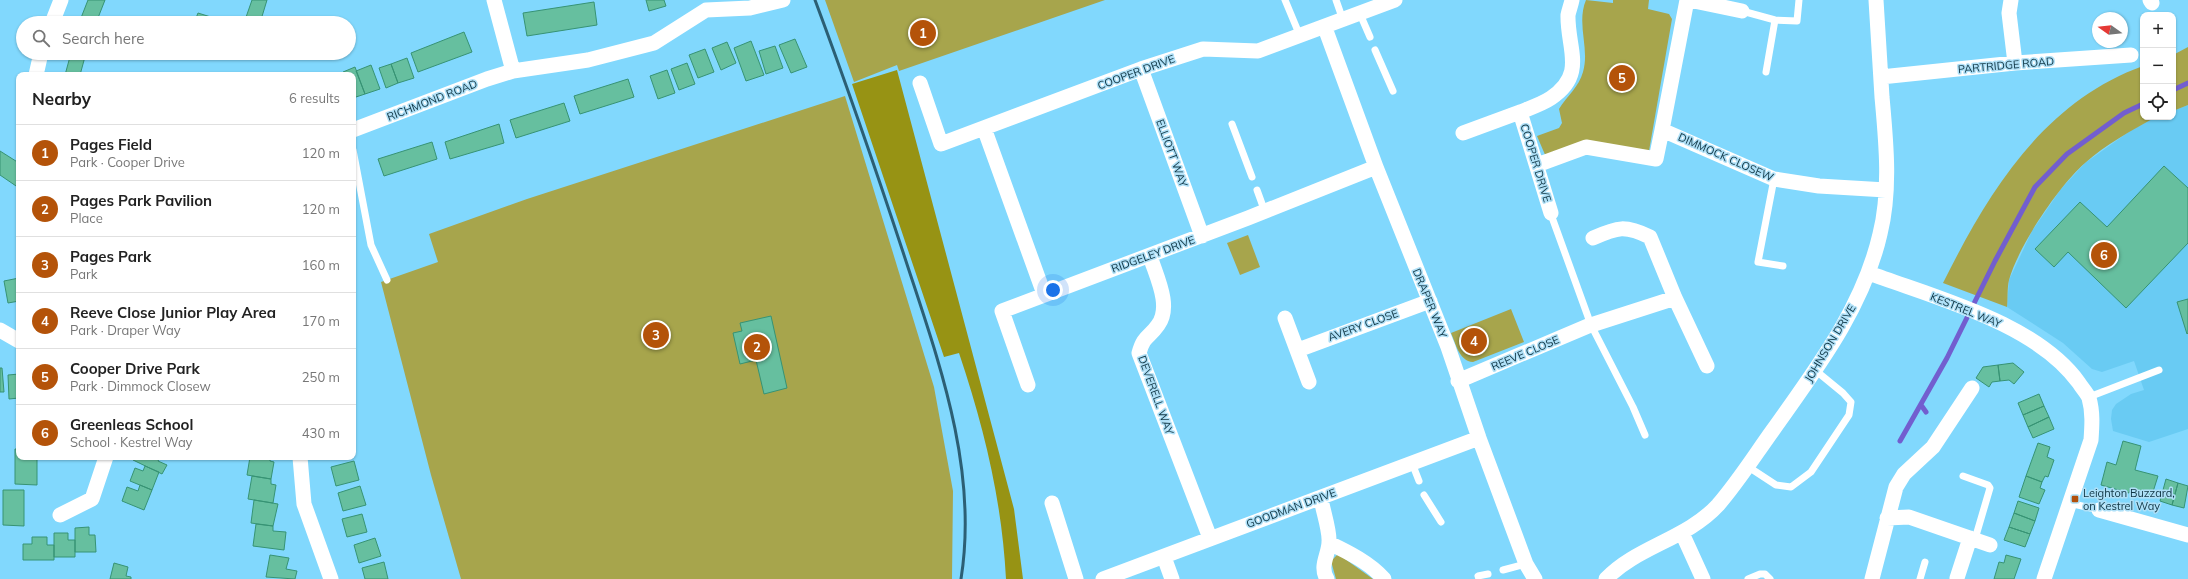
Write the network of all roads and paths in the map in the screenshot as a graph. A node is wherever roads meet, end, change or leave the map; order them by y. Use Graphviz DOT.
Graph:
graph roads {
  1 [pos="61,0"];
  2 [pos="494,0"];
  3 [pos="1285,0"];
  4 [pos="1336,0"];
  5 [pos="1395,0"];
  6 [pos="1572,0"];
  7 [pos="1688,0"];
  8 [pos="1799,0"];
  9 [pos="1876,0"];
  10 [pos="2011,0"];
  11 [pos="779,1"];
  12 [pos="703,5"];
  13 [pos="1742,11"];
  14 [pos="1360,14"];
  15 [pos="55,16"];
  16 [pos="1344,20"];
  17 [pos="1775,20"];
  18 [pos="1325,28"];
  19 [pos="1300,36"];
  20 [pos="1370,37"];
  21 [pos="1375,50"];
  22 [pos="2131,55"];
  23 [pos="39,60"];
  24 [pos="2015,63"];
  25 [pos="1141,70"];
  26 [pos="512,71"];
  27 [pos="37,72"];
  28 [pos="1766,72"];
  29 [pos="1881,77"];
  30 [pos="920,83"];
  31 [pos="1393,91"];
  32 [pos="1520,112"];
  33 [pos="1232,124"];
  34 [pos="984,128"];
  35 [pos="356,129"];
  36 [pos="1662,130"];
  37 [pos="1463,133"];
  38 [pos="1537,165"];
  39 [pos="356,166"];
  40 [pos="1376,166"];
  41 [pos="1252,177"];
  42 [pos="1774,180"];
  43 [pos="1257,190"];
  44 [pos="1886,190"];
  45 [pos="1265,212"];
  46 [pos="1552,217"];
  47 [pos="1202,236"];
  48 [pos="1593,238"];
  49 [pos="1150,256"];
  50 [pos="1783,266"];
  51 [pos="1869,273"];
  52 [pos="387,280"];
  53 [pos="1044,294"];
  54 [pos="1675,298"];
  55 [pos="1430,302"];
  56 [pos="1284,318"];
  57 [pos="1591,325"];
  58 [pos="0,330"];
  59 [pos="16,339"];
  60 [pos="1298,350"];
  61 [pos="1706,366"];
  62 [pos="1815,370"];
  63 [pos="2159,370"];
  64 [pos="1458,381"];
  65 [pos="1309,382"];
  66 [pos="1028,385"];
  67 [pos="1972,388"];
  68 [pos="2089,397"];
  69 [pos="1645,435"];
  70 [pos="1479,438"];
  71 [pos="105,460"];
  72 [pos="300,460"];
  73 [pos="1412,463"];
  74 [pos="1747,466"];
  75 [pos="1963,476"];
  76 [pos="1419,481"];
  77 [pos="1424,495"];
  78 [pos="1321,499"];
  79 [pos="1052,503"];
  80 [pos="2070,503"];
  81 [pos="2099,510"];
  82 [pos="60,515"];
  83 [pos="1887,518"];
  84 [pos="1441,522"];
  85 [pos="1682,533"];
  86 [pos="2188,535"];
  87 [pos="1210,538"];
  88 [pos="1972,538"];
  89 [pos="1329,543"];
  90 [pos="1990,545"];
  91 [pos="1164,557"];
  92 [pos="1925,562"];
  93 [pos="1526,564"];
  94 [pos="1503,570"];
  95 [pos="1488,574"];
  96 [pos="1923,578"];
  97 [pos="331,579"];
  98 [pos="1076,579"];
  99 [pos="1104,579"];
  100 [pos="1172,579"];
  101 [pos="1327,579"];
  102 [pos="1384,579"];
  103 [pos="1479,579"];
  104 [pos="1535,579"];
  105 [pos="1606,579"];
  106 [pos="1703,579"];
  107 [pos="1748,579"];
  108 [pos="1770,579"];
  109 [pos="1872,579"];
  110 [pos="1957,579"];
  111 [pos="2044,579"];
  1 -- 15 [label="street"];
  2 -- 26 [label="street"];
  3 -- 19 [label="lane"];
  4 -- 16 [label="lane"];
  5 -- 14 [label="street, COOPER DRIVE"];
  6 -- 32 [label="street, COOPER DRIVE"];
  7 -- 13 [label="street"];
  7 -- 36 [label="street, DIMMOCK CLOSEW"];
  8 -- 17 [label="lane"];
  9 -- 29 [label="street, JOHNSON DRIVE"];
  10 -- 24 [label="street"];
  11 -- 12 [label="street, RICHMOND ROAD"];
  12 -- 26 [label="street, RICHMOND ROAD"];
  13 -- 17 [label="lane"];
  14 -- 16 [label="street, COOPER DRIVE"];
  14 -- 20 [label="lane"];
  16 -- 18 [label="street, COOPER DRIVE"];
  17 -- 28 [label="lane"];
  18 -- 19 [label="street, COOPER DRIVE"];
  18 -- 40 [label="street, DRAPER WAY"];
  19 -- 25 [label="street, COOPER DRIVE"];
  21 -- 31 [label="lane"];
  22 -- 24 [label="street, PARTRIDGE ROAD"];
  23 -- 27 [label="street"];
  24 -- 29 [label="street, PARTRIDGE ROAD"];
  25 -- 34 [label="street, COOPER DRIVE"];
  25 -- 47 [label="street, ELLIOTT WAY"];
  26 -- 35 [label="street, RICHMOND ROAD"];
  29 -- 44 [label="street, JOHNSON DRIVE"];
  30 -- 34 [label="street, COOPER DRIVE"];
  32 -- 37 [label="street, COOPER DRIVE"];
  32 -- 38 [label="street, COOPER DRIVE"];
  33 -- 41 [label="lane"];
  34 -- 53 [label="street"];
  36 -- 38 [label="street, DIMMOCK CLOSEW"];
  36 -- 42 [label="street, DIMMOCK CLOSEW"];
  38 -- 46 [label="street, COOPER DRIVE"];
  39 -- 52 [label="lane"];
  40 -- 45 [label="street, RIDGELEY DRIVE"];
  40 -- 55 [label="street, DRAPER WAY"];
  42 -- 44 [label="street, DIMMOCK CLOSEW"];
  42 -- 50 [label="lane"];
  43 -- 45 [label="lane"];
  44 -- 51 [label="street, JOHNSON DRIVE"];
  45 -- 47 [label="street, RIDGELEY DRIVE"];
  46 -- 57 [label="lane"];
  47 -- 49 [label="street, RIDGELEY DRIVE"];
  48 -- 54 [label="street"];
  49 -- 53 [label="street, RIDGELEY DRIVE"];
  49 -- 87 [label="street, DEVERELL WAY"];
  51 -- 62 [label="street, JOHNSON DRIVE"];
  51 -- 68 [label="street, KESTREL WAY"];
  53 -- 66 [label="street, RIDGELEY DRIVE"];
  54 -- 57 [label="street, REEVE CLOSE"];
  54 -- 61 [label="street"];
  55 -- 60 [label="street, AVERY CLOSE"];
  55 -- 64 [label="street, DRAPER WAY"];
  56 -- 60 [label="street"];
  57 -- 64 [label="street, REEVE CLOSE"];
  57 -- 69 [label="lane"];
  58 -- 59 [label="street"];
  60 -- 65 [label="street"];
  62 -- 74 [label="street, JOHNSON DRIVE"];
  62 -- 74 [label="lane"];
  63 -- 68 [label="lane"];
  64 -- 70 [label="street, DRAPER WAY"];
  67 -- 83 [label="street"];
  68 -- 80 [label="street, KESTREL WAY"];
  70 -- 73 [label="street, GOODMAN DRIVE"];
  70 -- 93 [label="street, DRAPER WAY"];
  71 -- 82 [label="street"];
  72 -- 97 [label="street"];
  73 -- 76 [label="lane"];
  73 -- 78 [label="street, GOODMAN DRIVE"];
  74 -- 85 [label="street, JOHNSON DRIVE"];
  75 -- 88 [label="lane"];
  77 -- 84 [label="lane"];
  78 -- 87 [label="street, GOODMAN DRIVE"];
  78 -- 89 [label="street"];
  79 -- 98 [label="street"];
  80 -- 81 [label="lane"];
  80 -- 111 [label="street, KESTREL WAY"];
  81 -- 86 [label="street"];
  83 -- 88 [label="street"];
  83 -- 109 [label="street"];
  85 -- 105 [label="street, JOHNSON DRIVE"];
  85 -- 106 [label="street"];
  87 -- 91 [label="street, GOODMAN DRIVE"];
  88 -- 90 [label="street"];
  88 -- 110 [label="street"];
  89 -- 101 [label="street"];
  89 -- 102 [label="street"];
  91 -- 99 [label="street, GOODMAN DRIVE"];
  91 -- 100 [label="street"];
  92 -- 96 [label="lane"];
  93 -- 94 [label="lane"];
  93 -- 104 [label="street, DRAPER WAY"];
  95 -- 103 [label="lane"];
  107 -- 108 [label="lane"];
}
